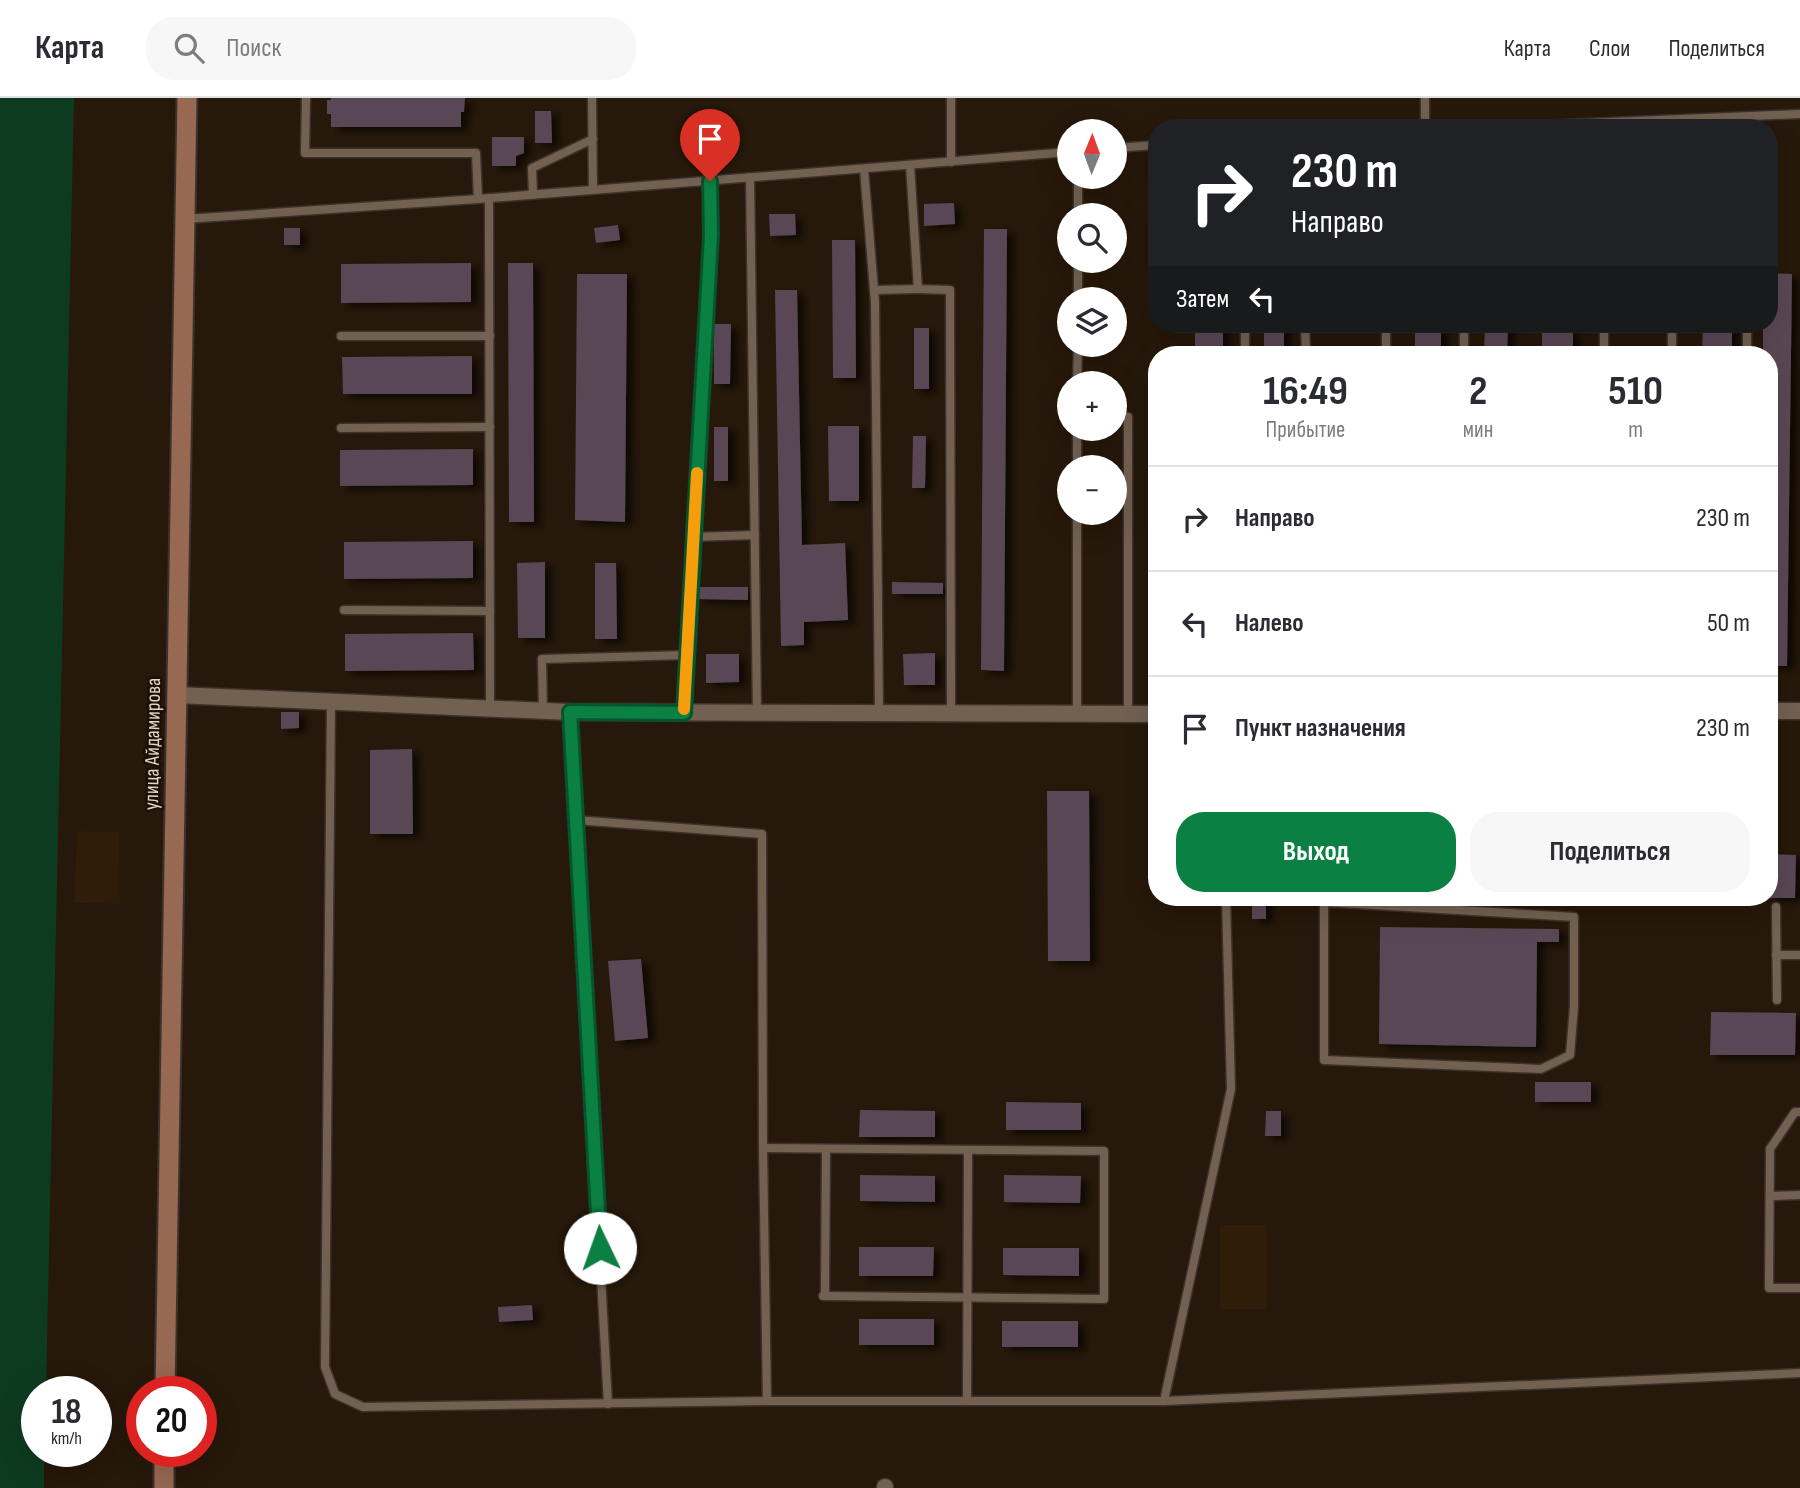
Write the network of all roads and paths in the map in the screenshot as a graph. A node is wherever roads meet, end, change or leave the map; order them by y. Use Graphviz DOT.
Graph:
graph roads {
  1 [pos="187,98"];
  2 [pos="306,98"];
  3 [pos="592,98"];
  4 [pos="951,98"];
  5 [pos="1425,98"];
  6 [pos="1800,114"];
  7 [pos="1425,119"];
  8 [pos="1736,119"];
  9 [pos="593,139"];
  10 [pos="1148,146"];
  11 [pos="1127,147"];
  12 [pos="1057,153"];
  13 [pos="951,162"];
  14 [pos="910,165"];
  15 [pos="864,169"];
  16 [pos="750,177"];
  17 [pos="710,181"];
  18 [pos="593,190"];
  19 [pos="533,195"];
  20 [pos="489,198"];
  21 [pos="478,199"];
  22 [pos="185,219"];
  23 [pos="918,289"];
  24 [pos="874,290"];
  25 [pos="341,336"];
  26 [pos="491,336"];
  27 [pos="1127,417"];
  28 [pos="490,427"];
  29 [pos="341,428"];
  30 [pos="1077,525"];
  31 [pos="755,536"];
  32 [pos="694,537"];
  33 [pos="344,610"];
  34 [pos="490,611"];
  35 [pos="687,656"];
  36 [pos="176,695"];
  37 [pos="331,701"];
  38 [pos="490,709"];
  39 [pos="1800,710"];
  40 [pos="543,711"];
  41 [pos="1778,711"];
  42 [pos="570,712"];
  43 [pos="684,713"];
  44 [pos="757,713"];
  45 [pos="879,713"];
  46 [pos="951,713"];
  47 [pos="1077,714"];
  48 [pos="1128,714"];
  49 [pos="1148,714"];
  50 [pos="575,820"];
  51 [pos="1226,906"];
  52 [pos="1324,906"];
  53 [pos="1407,906"];
  54 [pos="1776,906"];
  55 [pos="1776,955"];
  56 [pos="1800,955"];
  57 [pos="1777,1000"];
  58 [pos="1800,1112"];
  59 [pos="763,1148"];
  60 [pos="826,1149"];
  61 [pos="968,1150"];
  62 [pos="1800,1195"];
  63 [pos="1770,1196"];
  64 [pos="1800,1288"];
  65 [pos="968,1298"];
  66 [pos="1800,1373"];
  67 [pos="165,1376"];
  68 [pos="767,1401"];
  69 [pos="967,1401"];
  70 [pos="1164,1401"];
  71 [pos="608,1404"];
  72 [pos="164,1467"];
  73 [pos="164,1488"];
  1 -- 22 [label="main road, улица Айдамирова"];
  2 -- 21 [label="lane"];
  3 -- 9 [label="lane"];
  4 -- 13 [label="lane"];
  5 -- 7 [label="lane"];
  6 -- 8 [label="lane"];
  9 -- 18 [label="lane"];
  9 -- 19 [label="lane"];
  10 -- 11 [label="lane"];
  12 -- 13 [label="lane"];
  13 -- 14 [label="lane"];
  14 -- 15 [label="lane"];
  14 -- 23 [label="lane"];
  15 -- 16 [label="lane"];
  15 -- 24 [label="lane"];
  16 -- 17 [label="lane"];
  16 -- 31 [label="lane"];
  17 -- 18 [label="lane"];
  17 -- 32 [label="lane"];
  18 -- 19 [label="lane"];
  19 -- 20 [label="lane"];
  20 -- 21 [label="lane"];
  20 -- 26 [label="lane"];
  21 -- 22 [label="lane"];
  22 -- 36 [label="main road, улица Айдамирова"];
  23 -- 24 [label="lane"];
  23 -- 46 [label="lane"];
  24 -- 45 [label="lane"];
  25 -- 26 [label="lane"];
  26 -- 28 [label="lane"];
  27 -- 48 [label="lane"];
  28 -- 29 [label="lane"];
  28 -- 34 [label="lane"];
  30 -- 47 [label="lane"];
  31 -- 32 [label="lane"];
  31 -- 44 [label="lane"];
  32 -- 35 [label="lane"];
  33 -- 34 [label="lane"];
  34 -- 38 [label="lane"];
  35 -- 40 [label="lane"];
  35 -- 43 [label="lane"];
  36 -- 37 [label="street"];
  36 -- 67 [label="main road, улица Айдамирова"];
  37 -- 38 [label="street"];
  37 -- 71 [label="lane"];
  38 -- 40 [label="street"];
  39 -- 41 [label="street"];
  40 -- 42 [label="street"];
  42 -- 43 [label="street"];
  42 -- 50 [label="lane"];
  43 -- 44 [label="street"];
  44 -- 45 [label="street"];
  45 -- 46 [label="street"];
  46 -- 47 [label="street"];
  47 -- 48 [label="street"];
  48 -- 49 [label="street"];
  50 -- 59 [label="lane"];
  50 -- 71 [label="lane"];
  51 -- 70 [label="lane"];
  52 -- 53 [label="lane"];
  54 -- 55 [label="lane"];
  55 -- 56 [label="lane"];
  55 -- 57 [label="lane"];
  58 -- 63 [label="lane"];
  59 -- 60 [label="lane"];
  59 -- 68 [label="lane"];
  60 -- 61 [label="lane"];
  60 -- 65 [label="lane"];
  61 -- 65 [label="lane"];
  61 -- 65 [label="lane"];
  62 -- 63 [label="lane"];
  63 -- 64 [label="lane"];
  65 -- 69 [label="lane"];
  66 -- 70 [label="lane"];
  68 -- 69 [label="lane"];
  68 -- 71 [label="lane"];
  69 -- 70 [label="lane"];
  72 -- 73 [label="main road"];
}
